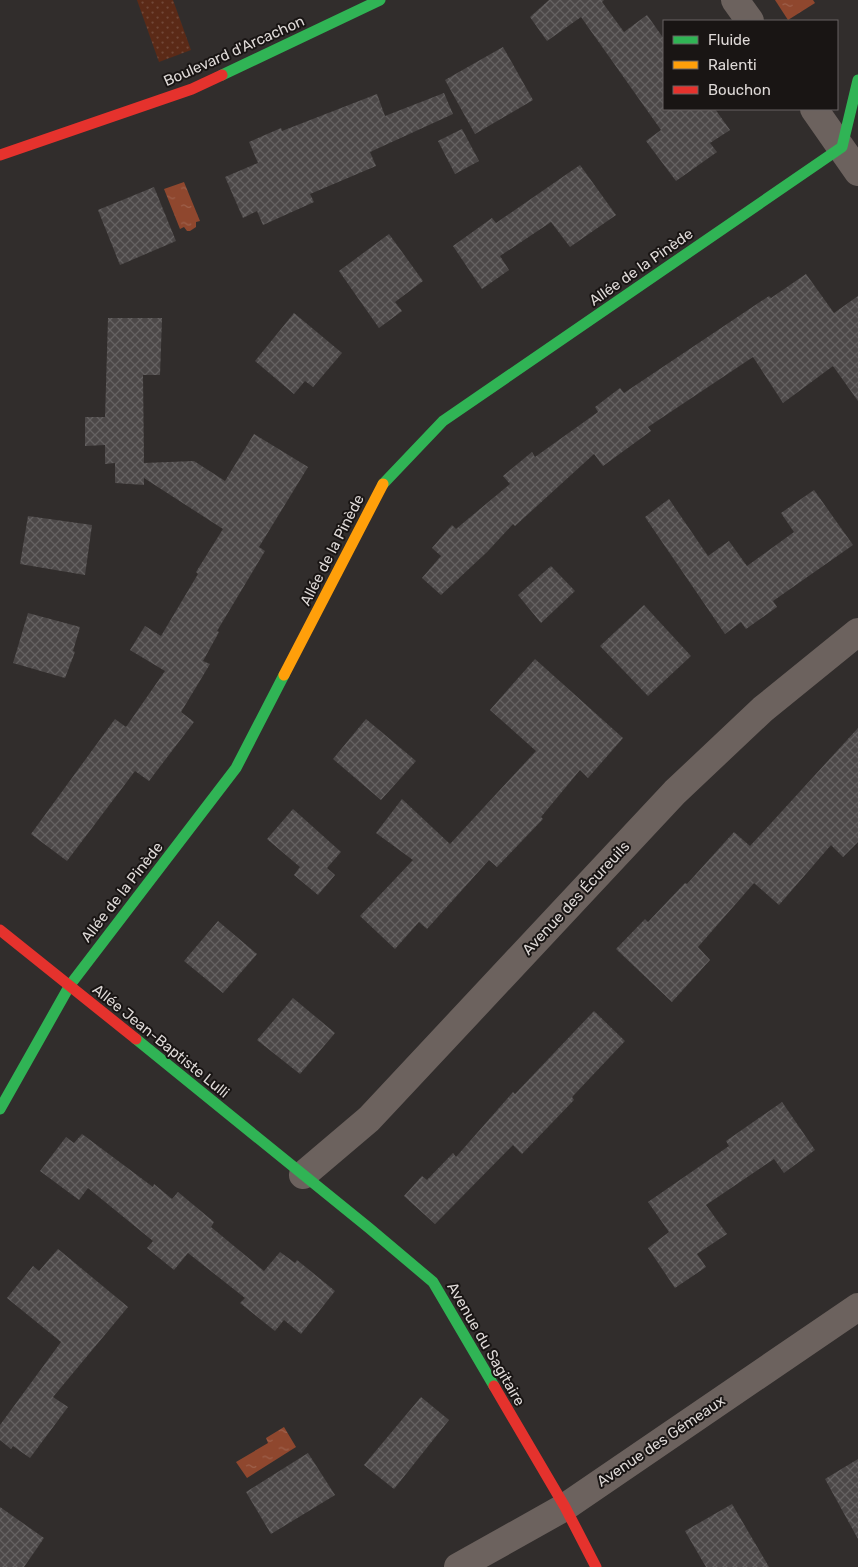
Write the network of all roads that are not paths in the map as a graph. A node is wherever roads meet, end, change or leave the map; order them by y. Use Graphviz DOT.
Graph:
graph roads {
  1 [pos="380,0"];
  2 [pos="735,0"];
  3 [pos="749,20"];
  4 [pos="858,80"];
  5 [pos="815,110"];
  6 [pos="842,147"];
  7 [pos="0,155"];
  8 [pos="858,172"];
  9 [pos="858,632"];
  10 [pos="0,930"];
  11 [pos="70,985"];
  12 [pos="0,1109"];
  13 [pos="303,1175"];
  14 [pos="858,1307"];
  15 [pos="565,1507"];
  16 [pos="458,1567"];
  17 [pos="596,1567"];
  1 -- 7 [label="street, Boulevard d'Arcachon"];
  2 -- 3 [label="street"];
  4 -- 6 [label="street"];
  5 -- 6 [label="street"];
  6 -- 8 [label="street"];
  6 -- 11 [label="street, Allée de la Pinède"];
  9 -- 13 [label="street, Avenue des Écureuils"];
  10 -- 11 [label="street, Allée Jean-Baptiste Lulli"];
  11 -- 12 [label="street, Allée de la Pinède"];
  11 -- 13 [label="street, Allée Jean-Baptiste Lulli"];
  13 -- 15 [label="street, Avenue du Sagitaire"];
  14 -- 15 [label="street, Avenue des Gémeaux"];
  15 -- 16 [label="street, Avenue des Gémeaux"];
  15 -- 17 [label="street, Avenue du Sagitaire"];
}
